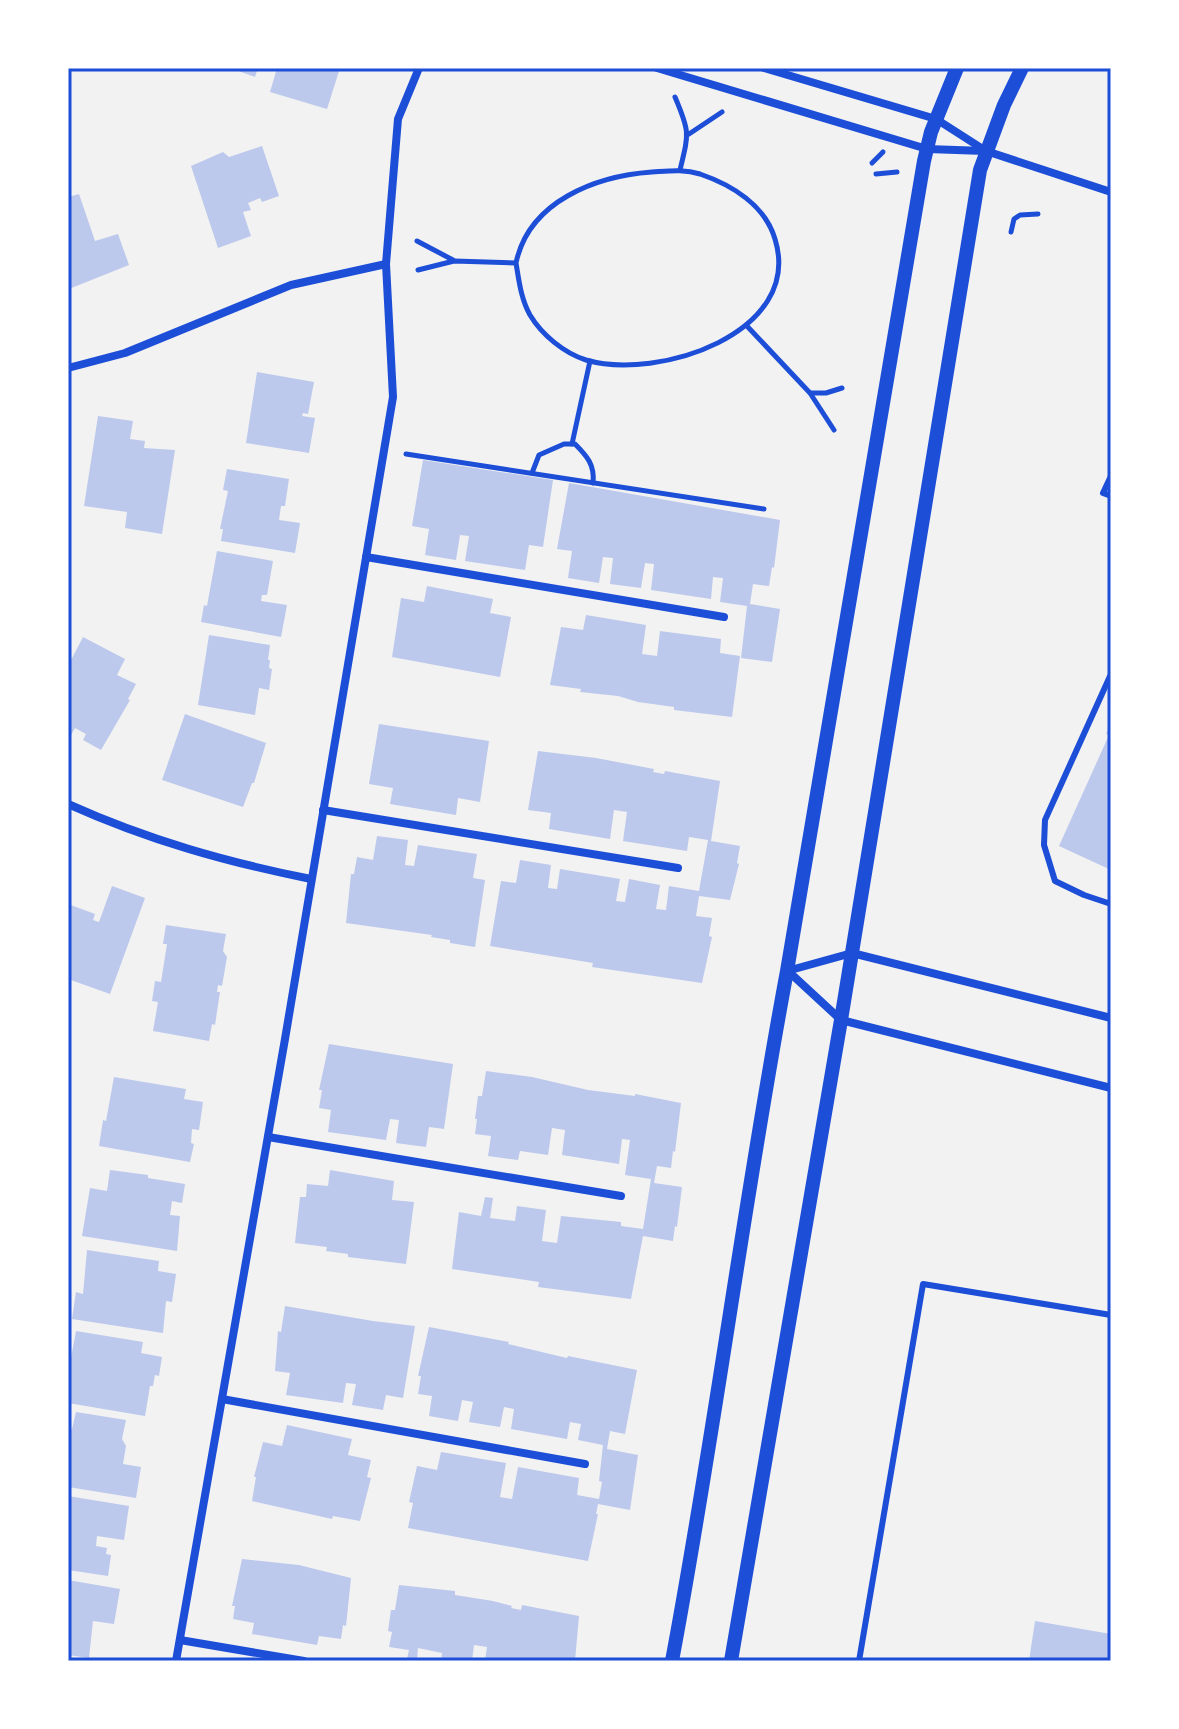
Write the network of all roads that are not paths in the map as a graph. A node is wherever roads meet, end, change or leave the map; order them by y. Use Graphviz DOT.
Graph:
graph roads {
  1 [pos="419,68"];
  2 [pos="657,68"];
  3 [pos="764,68"];
  4 [pos="957,68"];
  5 [pos="1022,68"];
  6 [pos="936,119"];
  7 [pos="927,149"];
  8 [pos="986,151"];
  9 [pos="1111,192"];
  10 [pos="386,264"];
  11 [pos="68,368"];
  12 [pos="1111,476"];
  13 [pos="1111,496"];
  14 [pos="366,557"];
  15 [pos="724,617"];
  16 [pos="1111,674"];
  17 [pos="68,804"];
  18 [pos="323,810"];
  19 [pos="678,868"];
  20 [pos="311,879"];
  21 [pos="1111,904"];
  22 [pos="852,953"];
  23 [pos="787,971"];
  24 [pos="1111,1018"];
  25 [pos="841,1020"];
  26 [pos="1111,1088"];
  27 [pos="268,1137"];
  28 [pos="621,1196"];
  29 [pos="1111,1315"];
  30 [pos="222,1399"];
  31 [pos="585,1464"];
  32 [pos="180,1640"];
  33 [pos="176,1661"];
  34 [pos="304,1661"];
  35 [pos="672,1661"];
  36 [pos="731,1661"];
  37 [pos="859,1661"];
  1 -- 10 [label="street"];
  2 -- 7 [label="street"];
  3 -- 6 [label="street"];
  4 -- 6 [label="street"];
  5 -- 8 [label="street"];
  6 -- 7 [label="street"];
  6 -- 8 [label="street"];
  7 -- 8 [label="street"];
  7 -- 23 [label="street"];
  8 -- 9 [label="street"];
  8 -- 22 [label="street"];
  10 -- 11 [label="street"];
  10 -- 14 [label="street"];
  12 -- 13 [label="lane"];
  14 -- 15 [label="street"];
  14 -- 18 [label="street"];
  16 -- 21 [label="lane"];
  17 -- 20 [label="street"];
  18 -- 19 [label="street"];
  18 -- 20 [label="street"];
  20 -- 27 [label="street"];
  22 -- 23 [label="street"];
  22 -- 24 [label="street"];
  22 -- 25 [label="street"];
  23 -- 25 [label="street"];
  23 -- 35 [label="street"];
  25 -- 26 [label="street"];
  25 -- 36 [label="street"];
  27 -- 28 [label="street"];
  27 -- 30 [label="street"];
  29 -- 37 [label="lane"];
  30 -- 31 [label="street"];
  30 -- 32 [label="street"];
  32 -- 33 [label="street"];
  32 -- 34 [label="street"];
}
